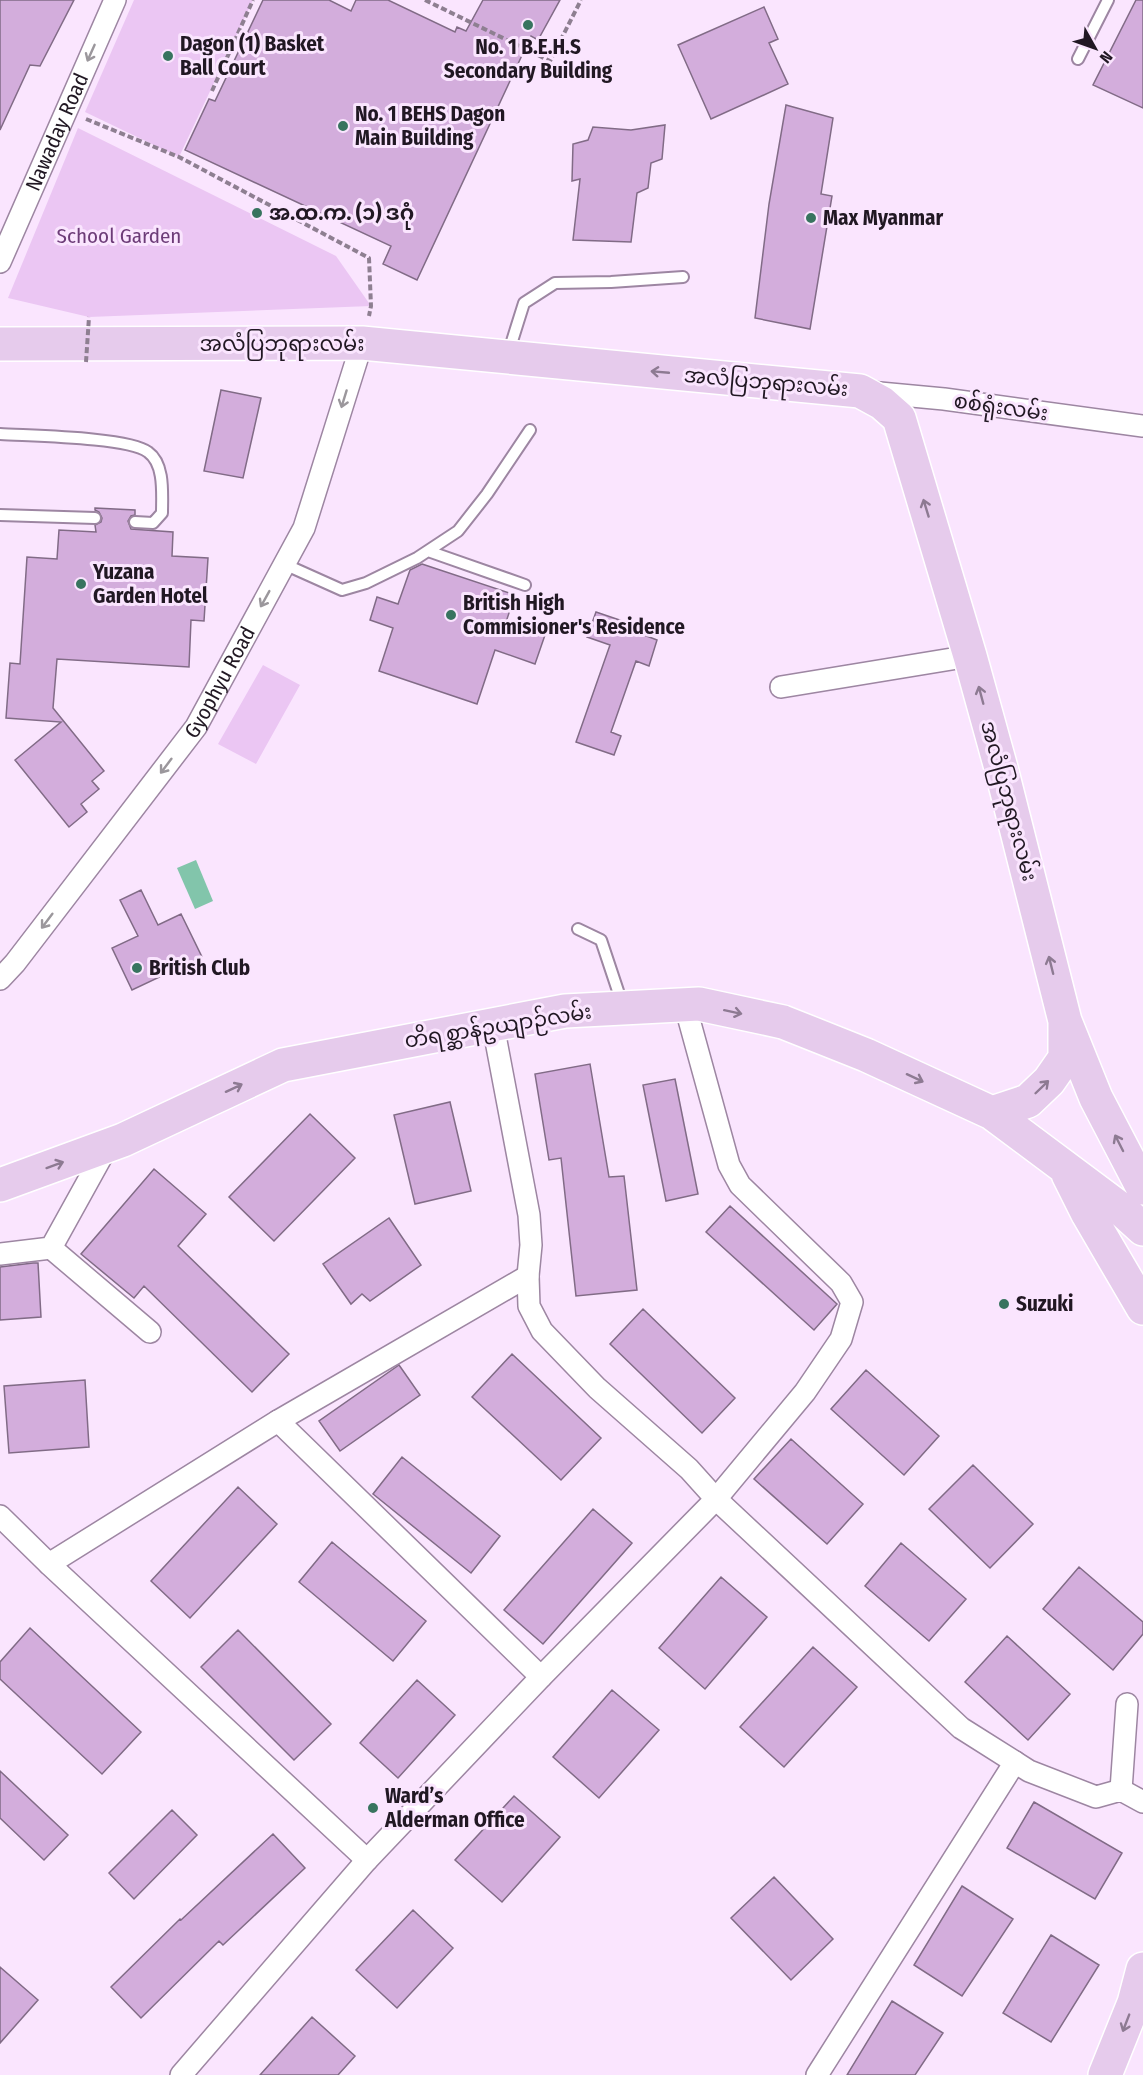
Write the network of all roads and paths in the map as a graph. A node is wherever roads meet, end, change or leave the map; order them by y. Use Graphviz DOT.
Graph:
graph roads {
  1 [pos="115,0"];
  2 [pos="254,0"];
  3 [pos="425,0"];
  4 [pos="581,0"];
  5 [pos="1108,0"];
  6 [pos="1078,59"];
  7 [pos="212,91"];
  8 [pos="66,111"];
  9 [pos="0,262"];
  10 [pos="683,277"];
  11 [pos="89,317"];
  12 [pos="362,343"];
  13 [pos="0,344"];
  14 [pos="507,357"];
  15 [pos="86,362"];
  16 [pos="860,391"];
  17 [pos="1143,426"];
  18 [pos="530,430"];
  19 [pos="0,434"];
  20 [pos="0,516"];
  21 [pos="95,518"];
  22 [pos="135,522"];
  23 [pos="429,551"];
  24 [pos="284,564"];
  25 [pos="525,585"];
  26 [pos="970,656"];
  27 [pos="780,687"];
  28 [pos="578,929"];
  29 [pos="0,979"];
  30 [pos="685,1005"];
  31 [pos="623,1008"];
  32 [pos="1065,1021"];
  33 [pos="493,1024"];
  34 [pos="992,1113"];
  35 [pos="108,1145"];
  36 [pos="1066,1169"];
  37 [pos="0,1185"];
  38 [pos="1138,1206"];
  39 [pos="51,1248"];
  40 [pos="0,1254"];
  41 [pos="528,1276"];
  42 [pos="1143,1284"];
  43 [pos="1143,1308"];
  44 [pos="150,1332"];
  45 [pos="278,1421"];
  46 [pos="716,1499"];
  47 [pos="0,1516"];
  48 [pos="49,1564"];
  49 [pos="542,1677"];
  50 [pos="1127,1704"];
  51 [pos="1015,1762"];
  52 [pos="1121,1790"];
  53 [pos="1143,1802"];
  54 [pos="367,1860"];
  55 [pos="1143,1969"];
  56 [pos="180,2075"];
  57 [pos="817,2075"];
  58 [pos="1106,2075"];
  1 -- 8 [label="street, Nawaday Road, one-way"];
  2 -- 7 [label="path"];
  3 -- 4 [label="path"];
  5 -- 6 [label="lane"];
  8 -- 9 [label="street, Nawaday Road"];
  8 -- 12 [label="path"];
  10 -- 14 [label="lane"];
  11 -- 15 [label="path, bridge"];
  12 -- 13 [label="main road, အလံပြဘုရားလမ်း"];
  12 -- 14 [label="main road, အလံပြဘုရားလမ်း"];
  12 -- 24 [label="street, Gyophyu Road, one-way"];
  16 -- 14 [label="main road, အလံပြဘုရားလမ်း, one-way"];
  16 -- 17 [label="street, စစ်ရုံးလမ်း"];
  26 -- 16 [label="main road, အလံပြဘုရားလမ်း, one-way"];
  18 -- 23 [label="lane"];
  19 -- 22 [label="lane"];
  20 -- 21 [label="lane"];
  23 -- 24 [label="lane"];
  23 -- 25 [label="lane"];
  24 -- 29 [label="street, Gyophyu Road, one-way"];
  26 -- 27 [label="street"];
  32 -- 26 [label="main road, အလံပြဘုရားလမ်း, one-way"];
  28 -- 31 [label="lane"];
  30 -- 31 [label="main road, တိရစ္ဆာန်ဥယျာဉ်လမ်း"];
  30 -- 34 [label="main road, တိရစ္ဆာန်ဥယျာဉ်လမ်း, one-way"];
  30 -- 46 [label="street"];
  31 -- 33 [label="main road, တိရစ္ဆာန်ဥယျာဉ်လမ်း"];
  34 -- 32 [label="main road, one-way"];
  38 -- 32 [label="main road, one-way"];
  35 -- 33 [label="main road, တိရစ္ဆာန်ဥယျာဉ်လမ်း, one-way"];
  33 -- 41 [label="street"];
  34 -- 36 [label="main road, တိရစ္ဆာန်ဥယျာဉ်လမ်း"];
  37 -- 35 [label="main road, တိရစ္ဆာန်ဥယျာဉ်လမ်း, one-way"];
  35 -- 39 [label="street"];
  36 -- 38 [label="main road, တိရစ္ဆာန်ဥယျာဉ်လမ်း"];
  36 -- 43 [label="main road"];
  38 -- 42 [label="main road"];
  39 -- 40 [label="street"];
  39 -- 44 [label="street"];
  41 -- 45 [label="street"];
  41 -- 46 [label="street"];
  45 -- 48 [label="street"];
  45 -- 49 [label="street"];
  46 -- 49 [label="street"];
  46 -- 51 [label="street"];
  47 -- 48 [label="street"];
  48 -- 54 [label="street"];
  49 -- 54 [label="street"];
  50 -- 52 [label="street"];
  51 -- 52 [label="street"];
  51 -- 57 [label="street"];
  52 -- 53 [label="street"];
  54 -- 56 [label="street"];
  55 -- 58 [label="main road, one-way"];
}
